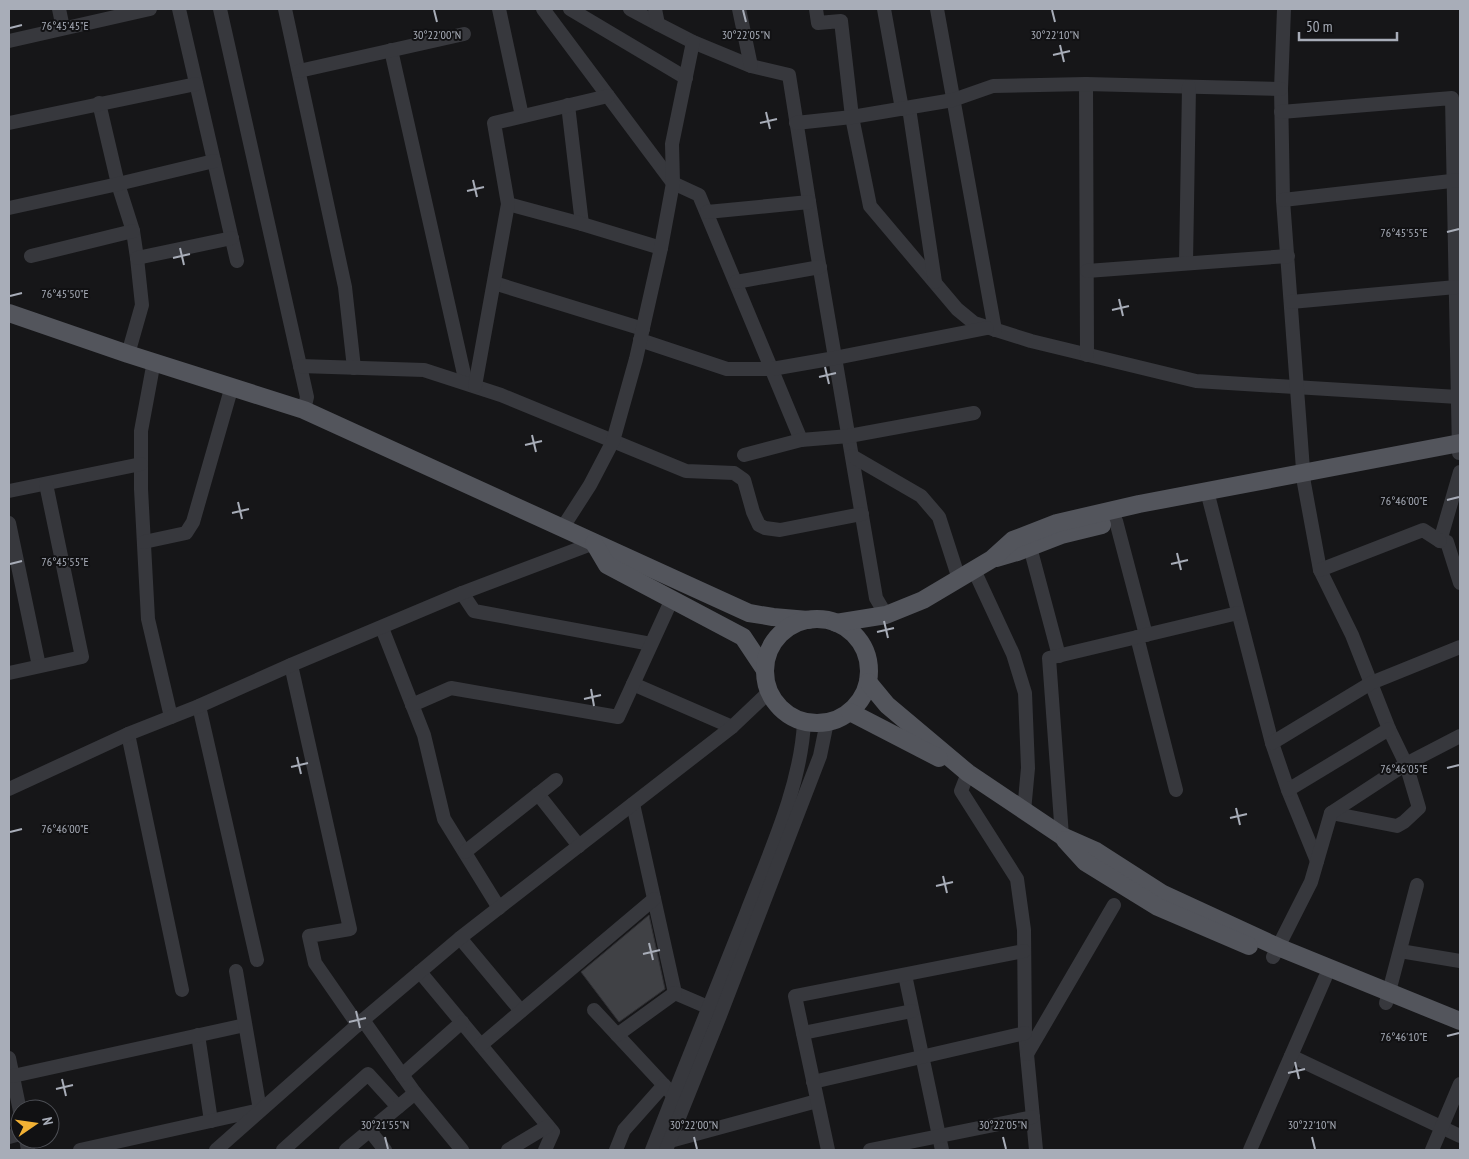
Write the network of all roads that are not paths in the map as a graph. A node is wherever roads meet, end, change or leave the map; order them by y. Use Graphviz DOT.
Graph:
graph roads {
  1 [pos="59,9"];
  2 [pos="150,9"];
  3 [pos="179,9"];
  4 [pos="220,9"];
  5 [pos="285,9"];
  6 [pos="499,9"];
  7 [pos="543,9"];
  8 [pos="570,9"];
  9 [pos="630,9"];
  10 [pos="655,9"];
  11 [pos="739,9"];
  12 [pos="816,9"];
  13 [pos="884,9"];
  14 [pos="937,9"];
  15 [pos="1284,9"];
  16 [pos="658,24"];
  17 [pos="63,28"];
  18 [pos="464,34"];
  19 [pos="9,41"];
  20 [pos="693,42"];
  21 [pos="391,50"];
  22 [pos="751,66"];
  23 [pos="299,72"];
  24 [pos="686,78"];
  25 [pos="196,84"];
  26 [pos="1086,84"];
  27 [pos="1189,87"];
  28 [pos="1281,89"];
  29 [pos="608,96"];
  30 [pos="953,100"];
  31 [pos="99,103"];
  32 [pos="568,105"];
  33 [pos="906,108"];
  34 [pos="1281,112"];
  35 [pos="522,116"];
  36 [pos="852,117"];
  37 [pos="9,123"];
  38 [pos="796,124"];
  39 [pos="214,161"];
  40 [pos="1457,180"];
  41 [pos="673,182"];
  42 [pos="118,184"];
  43 [pos="1284,200"];
  44 [pos="809,202"];
  45 [pos="508,204"];
  46 [pos="9,208"];
  47 [pos="707,212"];
  48 [pos="582,224"];
  49 [pos="132,231"];
  50 [pos="232,238"];
  51 [pos="661,248"];
  52 [pos="31,256"];
  53 [pos="1288,256"];
  54 [pos="137,258"];
  55 [pos="1458,259"];
  56 [pos="237,262"];
  57 [pos="1186,263"];
  58 [pos="820,268"];
  59 [pos="1087,271"];
  60 [pos="736,282"];
  61 [pos="934,282"];
  62 [pos="494,283"];
  63 [pos="1456,287"];
  64 [pos="1291,302"];
  65 [pos="9,313"];
  66 [pos="992,329"];
  67 [pos="642,334"];
  68 [pos="128,354"];
  69 [pos="1087,354"];
  70 [pos="835,358"];
  71 [pos="154,361"];
  72 [pos="300,366"];
  73 [pos="354,368"];
  74 [pos="772,369"];
  75 [pos="470,385"];
  76 [pos="232,386"];
  77 [pos="1298,388"];
  78 [pos="1458,397"];
  79 [pos="304,410"];
  80 [pos="974,413"];
  81 [pos="849,436"];
  82 [pos="801,440"];
  83 [pos="613,441"];
  84 [pos="1460,448"];
  85 [pos="744,455"];
  86 [pos="852,456"];
  87 [pos="141,464"];
  88 [pos="1460,472"];
  89 [pos="1304,478"];
  90 [pos="46,484"];
  91 [pos="9,491"];
  92 [pos="1209,496"];
  93 [pos="862,514"];
  94 [pos="1116,521"];
  95 [pos="9,523"];
  96 [pos="563,527"];
  97 [pos="1440,541"];
  98 [pos="144,542"];
  99 [pos="594,543"];
  100 [pos="1030,547"];
  101 [pos="992,559"];
  102 [pos="974,570"];
  103 [pos="1320,570"];
  104 [pos="959,579"];
  105 [pos="1460,583"];
  106 [pos="462,593"];
  107 [pos="672,599"];
  108 [pos="1238,613"];
  109 [pos="886,615"];
  110 [pos="808,620"];
  111 [pos="836,623"];
  112 [pos="382,628"];
  113 [pos="1142,636"];
  114 [pos="856,637"];
  115 [pos="651,644"];
  116 [pos="1460,647"];
  117 [pos="1059,656"];
  118 [pos="291,665"];
  119 [pos="40,666"];
  120 [pos="766,670"];
  121 [pos="9,672"];
  122 [pos="868,682"];
  123 [pos="1371,683"];
  124 [pos="633,684"];
  125 [pos="770,692"];
  126 [pos="412,705"];
  127 [pos="198,706"];
  128 [pos="850,712"];
  129 [pos="170,717"];
  130 [pos="804,722"];
  131 [pos="827,722"];
  132 [pos="732,727"];
  133 [pos="1389,729"];
  134 [pos="128,734"];
  135 [pos="1460,736"];
  136 [pos="1272,743"];
  137 [pos="1406,764"];
  138 [pos="968,773"];
  139 [pos="556,780"];
  140 [pos="9,789"];
  141 [pos="1176,790"];
  142 [pos="1288,790"];
  143 [pos="538,794"];
  144 [pos="633,804"];
  145 [pos="1024,811"];
  146 [pos="1331,812"];
  147 [pos="1062,836"];
  148 [pos="579,846"];
  149 [pos="465,852"];
  150 [pos="1317,861"];
  151 [pos="1417,885"];
  152 [pos="654,899"];
  153 [pos="1114,906"];
  154 [pos="499,908"];
  155 [pos="460,938"];
  156 [pos="1024,951"];
  157 [pos="1400,951"];
  158 [pos="1276,952"];
  159 [pos="257,960"];
  160 [pos="1460,961"];
  161 [pos="236,971"];
  162 [pos="420,972"];
  163 [pos="905,975"];
  164 [pos="1325,978"];
  165 [pos="182,990"];
  166 [pos="675,993"];
  167 [pos="1387,998"];
  168 [pos="594,1010"];
  169 [pos="715,1010"];
  170 [pos="521,1011"];
  171 [pos="912,1011"];
  172 [pos="1460,1021"];
  173 [pos="360,1022"];
  174 [pos="462,1022"];
  175 [pos="245,1025"];
  176 [pos="803,1033"];
  177 [pos="1025,1033"];
  178 [pos="1460,1034"];
  179 [pos="198,1035"];
  180 [pos="617,1035"];
  181 [pos="480,1045"];
  182 [pos="1027,1054"];
  183 [pos="1291,1056"];
  184 [pos="922,1057"];
  185 [pos="9,1058"];
  186 [pos="402,1075"];
  187 [pos="13,1076"];
  188 [pos="813,1082"];
  189 [pos="1460,1084"];
  190 [pos="664,1085"];
  191 [pos="415,1093"];
  192 [pos="18,1099"];
  193 [pos="679,1100"];
  194 [pos="817,1100"];
  195 [pos="398,1107"];
  196 [pos="260,1110"];
  197 [pos="1033,1117"];
  198 [pos="211,1121"];
  199 [pos="548,1126"];
  200 [pos="1442,1128"];
  201 [pos="660,1129"];
  202 [pos="370,1131"];
  203 [pos="1460,1136"];
  204 [pos="940,1143"];
  205 [pos="115,1146"];
  206 [pos="671,1147"];
  207 [pos="80,1150"];
  208 [pos="216,1150"];
  209 [pos="283,1150"];
  210 [pos="346,1150"];
  211 [pos="385,1150"];
  212 [pos="462,1150"];
  213 [pos="508,1150"];
  214 [pos="545,1150"];
  215 [pos="616,1150"];
  216 [pos="652,1150"];
  217 [pos="828,1150"];
  218 [pos="870,1150"];
  219 [pos="1036,1150"];
  220 [pos="1251,1150"];
  221 [pos="1432,1150"];
  1 -- 17 [label="street"];
  2 -- 17 [label="street"];
  3 -- 25 [label="street"];
  4 -- 72 [label="street"];
  5 -- 23 [label="street"];
  6 -- 35 [label="street"];
  7 -- 29 [label="street"];
  8 -- 24 [label="street"];
  9 -- 16 [label="street"];
  10 -- 16 [label="street"];
  11 -- 22 [label="street"];
  12 -- 36 [label="street"];
  13 -- 33 [label="street"];
  14 -- 30 [label="street"];
  15 -- 28 [label="street"];
  16 -- 20 [label="street"];
  17 -- 19 [label="street"];
  18 -- 21 [label="street"];
  20 -- 22 [label="street"];
  20 -- 24 [label="street"];
  21 -- 23 [label="street"];
  21 -- 75 [label="street"];
  22 -- 38 [label="street"];
  23 -- 73 [label="street"];
  24 -- 41 [label="street"];
  25 -- 31 [label="street"];
  25 -- 39 [label="street"];
  26 -- 27 [label="street"];
  26 -- 30 [label="street"];
  26 -- 59 [label="street"];
  27 -- 28 [label="street"];
  27 -- 57 [label="street"];
  28 -- 34 [label="street"];
  29 -- 32 [label="street"];
  29 -- 41 [label="street"];
  30 -- 33 [label="street"];
  30 -- 66 [label="street"];
  31 -- 37 [label="street"];
  31 -- 42 [label="street"];
  32 -- 35 [label="street"];
  32 -- 48 [label="street"];
  33 -- 36 [label="street"];
  33 -- 61 [label="street"];
  34 -- 40 [label="street"];
  34 -- 43 [label="street"];
  35 -- 45 [label="street"];
  36 -- 38 [label="street"];
  36 -- 61 [label="street"];
  38 -- 44 [label="street"];
  39 -- 42 [label="street"];
  39 -- 50 [label="street"];
  40 -- 43 [label="street"];
  40 -- 55 [label="street"];
  41 -- 47 [label="street"];
  41 -- 51 [label="street"];
  42 -- 46 [label="street"];
  42 -- 49 [label="street"];
  43 -- 53 [label="street"];
  44 -- 47 [label="street"];
  44 -- 58 [label="street"];
  45 -- 48 [label="street"];
  45 -- 62 [label="street"];
  47 -- 60 [label="street"];
  48 -- 51 [label="street"];
  49 -- 52 [label="street"];
  49 -- 54 [label="street"];
  50 -- 54 [label="street"];
  50 -- 56 [label="street"];
  51 -- 67 [label="street"];
  53 -- 57 [label="street"];
  53 -- 64 [label="street"];
  54 -- 68 [label="street"];
  55 -- 63 [label="street"];
  57 -- 59 [label="street"];
  58 -- 60 [label="street"];
  58 -- 70 [label="street"];
  59 -- 69 [label="street"];
  60 -- 74 [label="street"];
  61 -- 66 [label="street"];
  62 -- 67 [label="street"];
  62 -- 75 [label="street"];
  63 -- 64 [label="street"];
  63 -- 78 [label="street"];
  64 -- 77 [label="street"];
  65 -- 68 [label="main road"];
  66 -- 69 [label="street"];
  66 -- 70 [label="street"];
  67 -- 74 [label="street"];
  67 -- 83 [label="street"];
  68 -- 71 [label="main road"];
  69 -- 77 [label="street"];
  70 -- 74 [label="street"];
  70 -- 81 [label="street"];
  71 -- 76 [label="main road"];
  71 -- 87 [label="street"];
  72 -- 73 [label="street"];
  72 -- 79 [label="street"];
  73 -- 75 [label="street"];
  74 -- 82 [label="street"];
  75 -- 83 [label="street"];
  76 -- 79 [label="main road"];
  76 -- 98 [label="street"];
  77 -- 78 [label="street"];
  77 -- 89 [label="street"];
  78 -- 84 [label="street"];
  79 -- 96 [label="main road"];
  80 -- 81 [label="street"];
  81 -- 82 [label="street"];
  81 -- 86 [label="street"];
  82 -- 85 [label="street"];
  83 -- 93 [label="street"];
  83 -- 96 [label="street"];
  84 -- 89 [label="main road"];
  86 -- 93 [label="street"];
  86 -- 104 [label="street"];
  87 -- 90 [label="street"];
  87 -- 98 [label="street"];
  88 -- 97 [label="street"];
  89 -- 92 [label="main road"];
  89 -- 103 [label="street"];
  90 -- 91 [label="street"];
  90 -- 119 [label="street"];
  92 -- 94 [label="main road"];
  92 -- 101 [label="main road"];
  92 -- 108 [label="street"];
  93 -- 109 [label="street"];
  94 -- 100 [label="main road"];
  94 -- 113 [label="street"];
  95 -- 119 [label="street"];
  96 -- 99 [label="main road"];
  97 -- 103 [label="street"];
  97 -- 105 [label="street"];
  98 -- 129 [label="street"];
  99 -- 106 [label="street"];
  99 -- 107 [label="main road"];
  99 -- 110 [label="main road"];
  100 -- 101 [label="main road"];
  100 -- 117 [label="street"];
  101 -- 102 [label="main road"];
  102 -- 104 [label="main road"];
  102 -- 145 [label="street"];
  103 -- 123 [label="street"];
  104 -- 109 [label="main road"];
  106 -- 112 [label="street"];
  106 -- 115 [label="street"];
  107 -- 115 [label="street"];
  107 -- 120 [label="main road"];
  108 -- 113 [label="street"];
  108 -- 136 [label="street"];
  109 -- 111 [label="main road"];
  109 -- 114 [label="main road"];
  110 -- 111 [label="main road"];
  110 -- 120 [label="main road"];
  111 -- 114 [label="main road"];
  112 -- 118 [label="street"];
  112 -- 126 [label="street"];
  113 -- 117 [label="street"];
  113 -- 141 [label="street"];
  114 -- 122 [label="main road"];
  115 -- 124 [label="street"];
  116 -- 123 [label="street"];
  117 -- 147 [label="street"];
  118 -- 127 [label="street"];
  118 -- 173 [label="street"];
  119 -- 121 [label="street"];
  120 -- 125 [label="main road"];
  122 -- 128 [label="main road"];
  122 -- 138 [label="main road"];
  123 -- 133 [label="street"];
  123 -- 136 [label="street"];
  124 -- 126 [label="street"];
  124 -- 132 [label="street"];
  125 -- 130 [label="main road"];
  125 -- 132 [label="street"];
  126 -- 149 [label="street"];
  127 -- 129 [label="street"];
  127 -- 159 [label="street"];
  128 -- 131 [label="main road"];
  128 -- 138 [label="main road"];
  129 -- 134 [label="street"];
  130 -- 131 [label="main road"];
  130 -- 169 [label="street"];
  131 -- 169 [label="street"];
  132 -- 144 [label="street"];
  133 -- 137 [label="street"];
  133 -- 142 [label="street"];
  134 -- 140 [label="street"];
  134 -- 165 [label="street"];
  135 -- 137 [label="street"];
  136 -- 142 [label="street"];
  137 -- 146 [label="street"];
  137 -- 146 [label="street"];
  138 -- 145 [label="main road"];
  138 -- 156 [label="street"];
  139 -- 143 [label="street"];
  142 -- 150 [label="street"];
  143 -- 148 [label="street"];
  143 -- 149 [label="street"];
  144 -- 148 [label="street"];
  144 -- 152 [label="street"];
  145 -- 147 [label="main road"];
  146 -- 150 [label="street"];
  147 -- 158 [label="main road"];
  148 -- 154 [label="street"];
  149 -- 154 [label="street"];
  150 -- 158 [label="street"];
  151 -- 157 [label="street"];
  152 -- 166 [label="street"];
  152 -- 170 [label="street"];
  153 -- 182 [label="street"];
  154 -- 155 [label="street"];
  155 -- 162 [label="street"];
  155 -- 170 [label="street"];
  156 -- 163 [label="street"];
  156 -- 177 [label="street"];
  157 -- 160 [label="street"];
  157 -- 167 [label="street"];
  158 -- 164 [label="main road"];
  158 -- 167 [label="main road"];
  161 -- 175 [label="street"];
  162 -- 173 [label="street"];
  162 -- 174 [label="street"];
  163 -- 171 [label="street"];
  163 -- 176 [label="street"];
  164 -- 167 [label="main road"];
  164 -- 183 [label="street"];
  166 -- 169 [label="street"];
  166 -- 180 [label="street"];
  167 -- 172 [label="main road"];
  167 -- 178 [label="main road"];
  168 -- 180 [label="street"];
  169 -- 193 [label="street"];
  170 -- 181 [label="street"];
  171 -- 176 [label="street"];
  171 -- 184 [label="street"];
  173 -- 186 [label="street"];
  173 -- 196 [label="street"];
  174 -- 181 [label="street"];
  174 -- 186 [label="street"];
  175 -- 179 [label="street"];
  175 -- 196 [label="street"];
  176 -- 188 [label="street"];
  177 -- 182 [label="street"];
  177 -- 184 [label="street"];
  179 -- 187 [label="street"];
  179 -- 198 [label="street"];
  180 -- 190 [label="street"];
  181 -- 199 [label="street"];
  182 -- 197 [label="street"];
  183 -- 200 [label="street"];
  183 -- 220 [label="street"];
  184 -- 188 [label="street"];
  184 -- 204 [label="street"];
  185 -- 187 [label="street"];
  186 -- 191 [label="street"];
  187 -- 192 [label="street"];
  188 -- 194 [label="street"];
  189 -- 200 [label="street"];
  190 -- 193 [label="street"];
  190 -- 215 [label="street"];
  191 -- 195 [label="street"];
  191 -- 212 [label="street"];
  193 -- 201 [label="street"];
  193 -- 206 [label="street"];
  194 -- 206 [label="street"];
  194 -- 217 [label="street"];
  195 -- 202 [label="street"];
  195 -- 209 [label="street"];
  196 -- 198 [label="street"];
  196 -- 208 [label="street"];
  197 -- 204 [label="street"];
  197 -- 219 [label="street"];
  198 -- 205 [label="street"];
  199 -- 213 [label="street"];
  199 -- 214 [label="street"];
  200 -- 203 [label="street"];
  200 -- 221 [label="street"];
  201 -- 206 [label="street"];
  201 -- 216 [label="street"];
  202 -- 210 [label="street"];
  202 -- 211 [label="street"];
  204 -- 218 [label="street"];
  205 -- 207 [label="street"];
}
